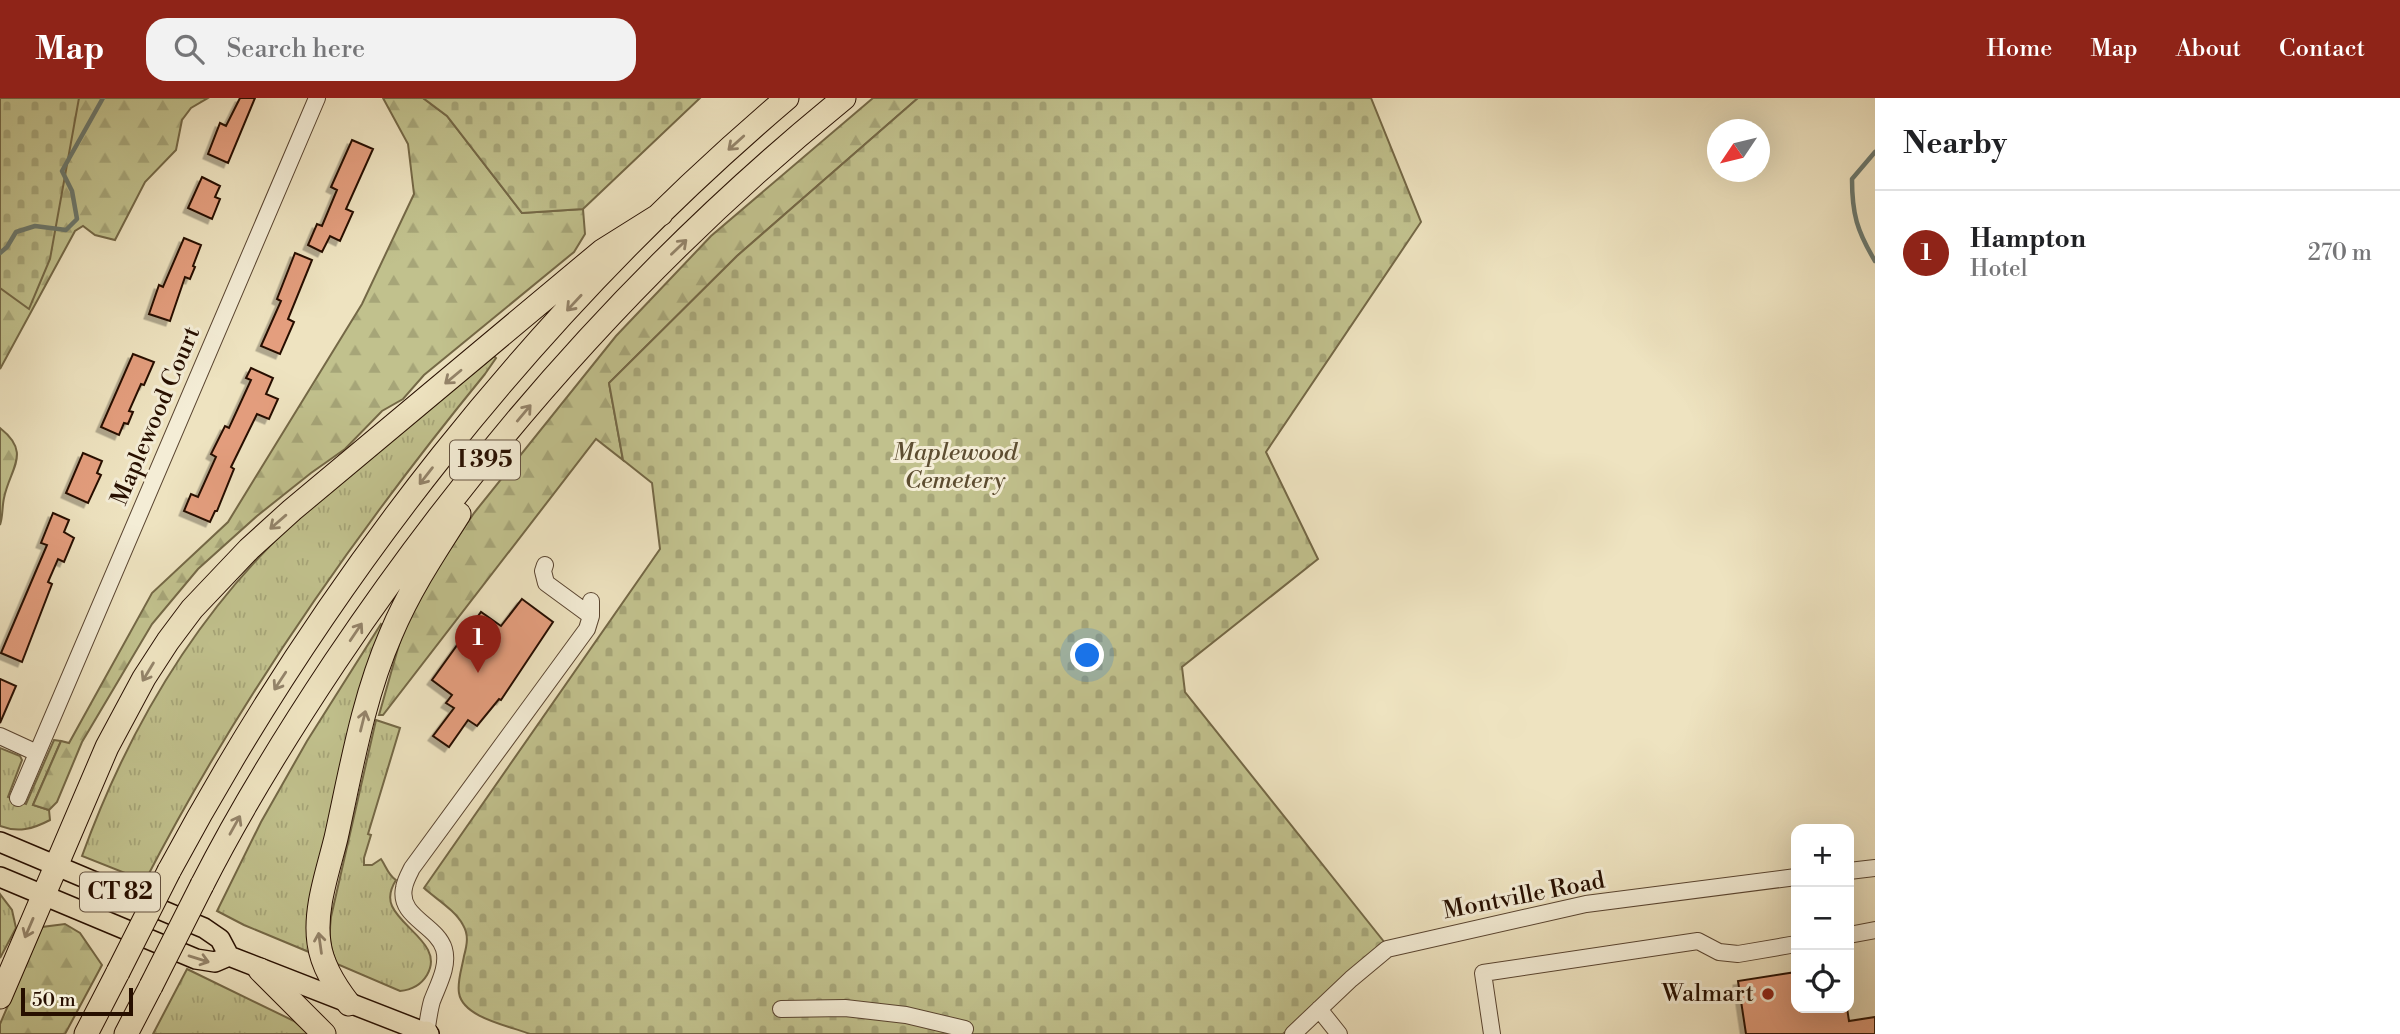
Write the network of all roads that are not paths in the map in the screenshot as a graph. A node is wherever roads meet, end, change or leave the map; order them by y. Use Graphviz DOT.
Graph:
graph roads {
  1 [pos="317,98"];
  2 [pos="787,98"];
  3 [pos="844,98"];
  4 [pos="660,214"];
  5 [pos="482,464"];
  6 [pos="545,565"];
  7 [pos="0,736"];
  8 [pos="37,753"];
  9 [pos="18,798"];
  10 [pos="0,842"];
  11 [pos="56,866"];
  12 [pos="1875,868"];
  13 [pos="1854,870"];
  14 [pos="0,877"];
  15 [pos="1791,878"];
  16 [pos="43,895"];
  17 [pos="1875,930"];
  18 [pos="1854,934"];
  19 [pos="1791,945"];
  20 [pos="229,956"];
  21 [pos="260,970"];
  22 [pos="0,997"];
  23 [pos="349,1004"];
  24 [pos="781,1009"];
  25 [pos="1319,1009"];
  26 [pos="965,1029"];
  27 [pos="86,1034"];
  28 [pos="126,1034"];
  29 [pos="324,1034"];
  30 [pos="427,1034"];
  31 [pos="1293,1034"];
  32 [pos="1339,1034"];
  33 [pos="1492,1034"];
  1 -- 8 [label="street, Maplewood Court"];
  2 -- 4 [label="highway, I 395, one-way"];
  5 -- 3 [label="highway, I 395, one-way"];
  4 -- 11 [label="highway, one-way"];
  4 -- 27 [label="highway, I 395, one-way, bridge"];
  23 -- 5 [label="highway, one-way"];
  28 -- 5 [label="highway, I 395, one-way, bridge"];
  6 -- 30 [label="street"];
  7 -- 8 [label="street"];
  8 -- 9 [label="street, Maplewood Court"];
  10 -- 11 [label="main road, CT 82"];
  11 -- 16 [label="highway"];
  11 -- 20 [label="main road, CT 82"];
  12 -- 13 [label="street"];
  14 -- 16 [label="main road, CT 82"];
  15 -- 25 [label="street, Montville Road"];
  16 -- 20 [label="main road, CT 82, one-way"];
  16 -- 22 [label="highway, one-way"];
  17 -- 18 [label="street"];
  19 -- 33 [label="street"];
  20 -- 21 [label="main road, CT 82"];
  21 -- 23 [label="main road, CT 82"];
  21 -- 29 [label="highway"];
  23 -- 30 [label="main road, CT 82"];
  24 -- 26 [label="street"];
  25 -- 31 [label="street, Montville Road"];
  25 -- 32 [label="street"];
}
